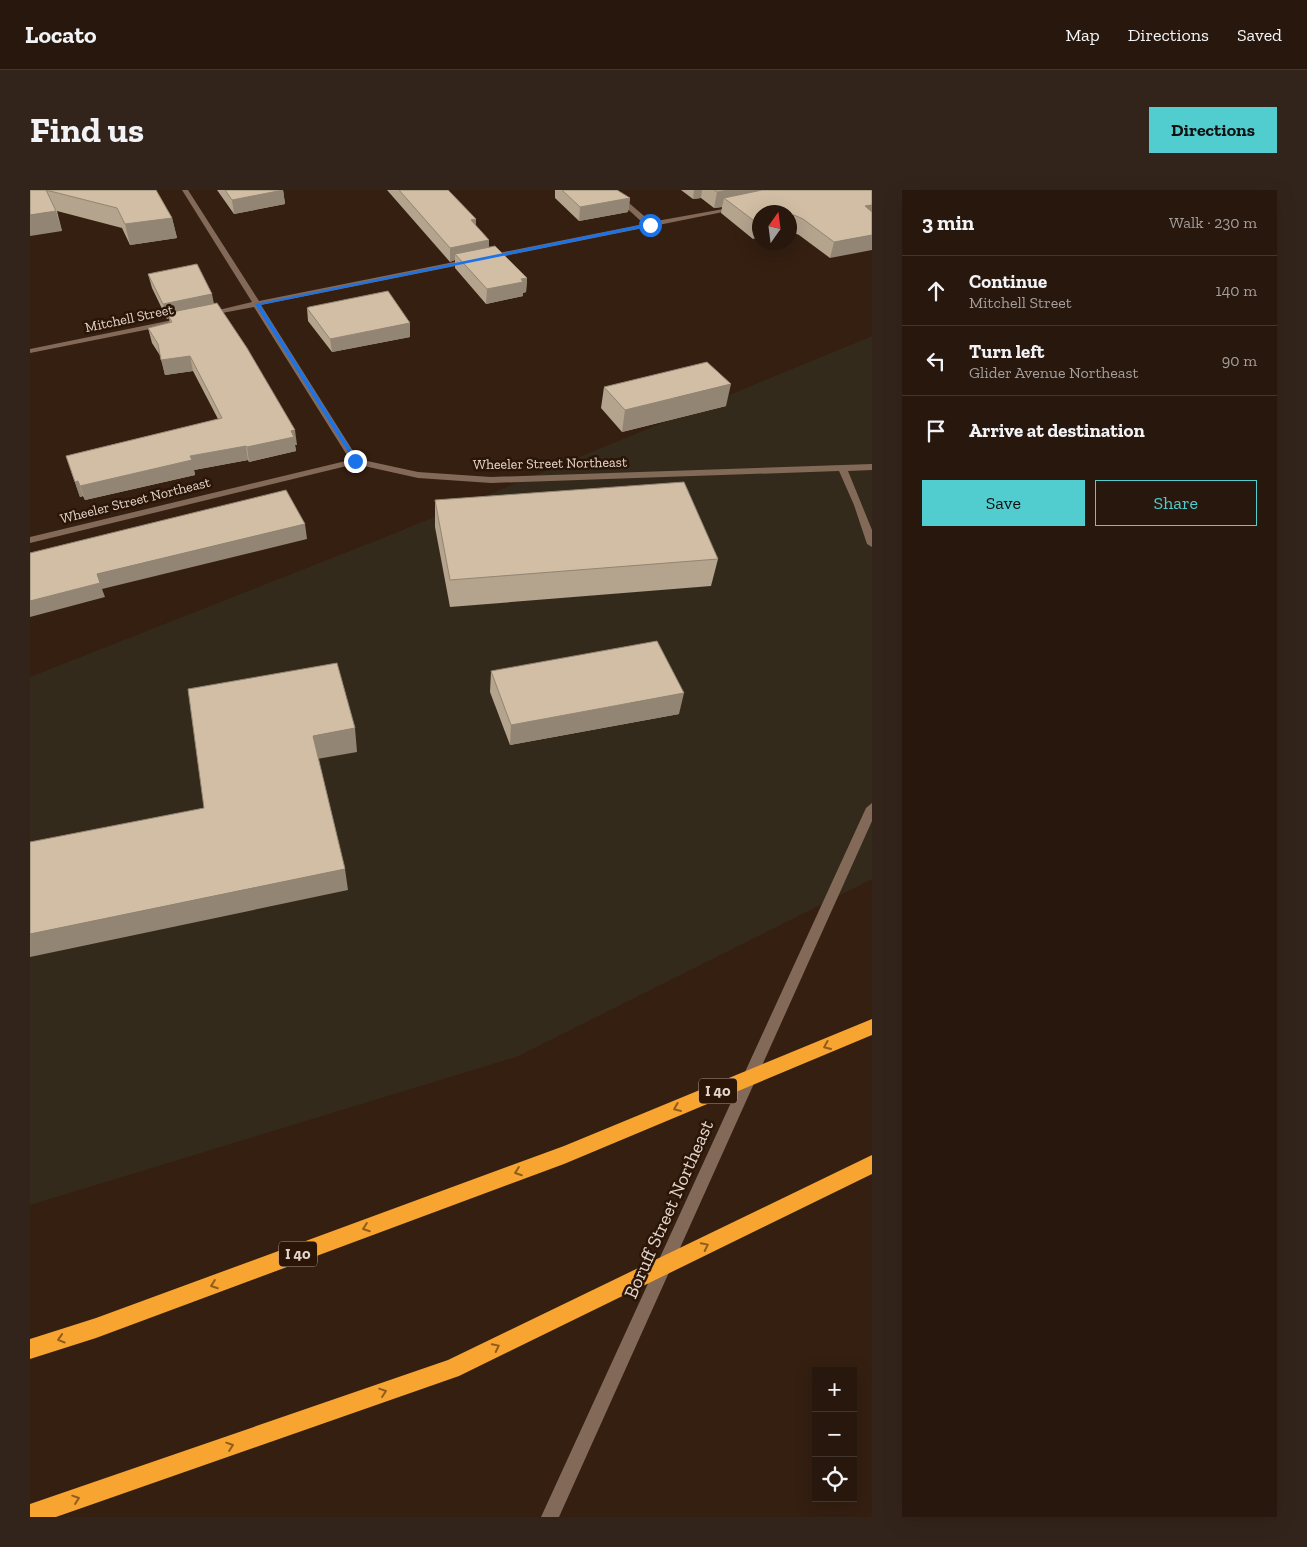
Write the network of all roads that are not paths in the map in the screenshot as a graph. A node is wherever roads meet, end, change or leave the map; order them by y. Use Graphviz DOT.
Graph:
graph roads {
  1 [pos="185,190"];
  2 [pos="610,190"];
  3 [pos="745,205"];
  4 [pos="650,225"];
  5 [pos="257,304"];
  6 [pos="200,316"];
  7 [pos="191,318"];
  8 [pos="30,351"];
  9 [pos="355,461"];
  10 [pos="842,467"];
  11 [pos="872,467"];
  12 [pos="30,540"];
  13 [pos="872,544"];
  14 [pos="872,808"];
  15 [pos="872,1027"];
  16 [pos="868,1166"];
  17 [pos="30,1349"];
  18 [pos="30,1515"];
  19 [pos="550,1517"];
  1 -- 5 [label="street"];
  2 -- 4 [label="street"];
  3 -- 4 [label="street"];
  4 -- 5 [label="street"];
  5 -- 6 [label="street"];
  5 -- 9 [label="street"];
  7 -- 8 [label="street, Mitchell Street"];
  9 -- 10 [label="street, Wheeler Street Northeast"];
  9 -- 12 [label="street, Wheeler Street Northeast"];
  10 -- 11 [label="street, Wheeler Street Northeast"];
  10 -- 13 [label="street"];
  14 -- 19 [label="street, Boruff Street Northeast"];
  15 -- 17 [label="highway, I 40, one-way"];
  18 -- 16 [label="highway, one-way"];
}
